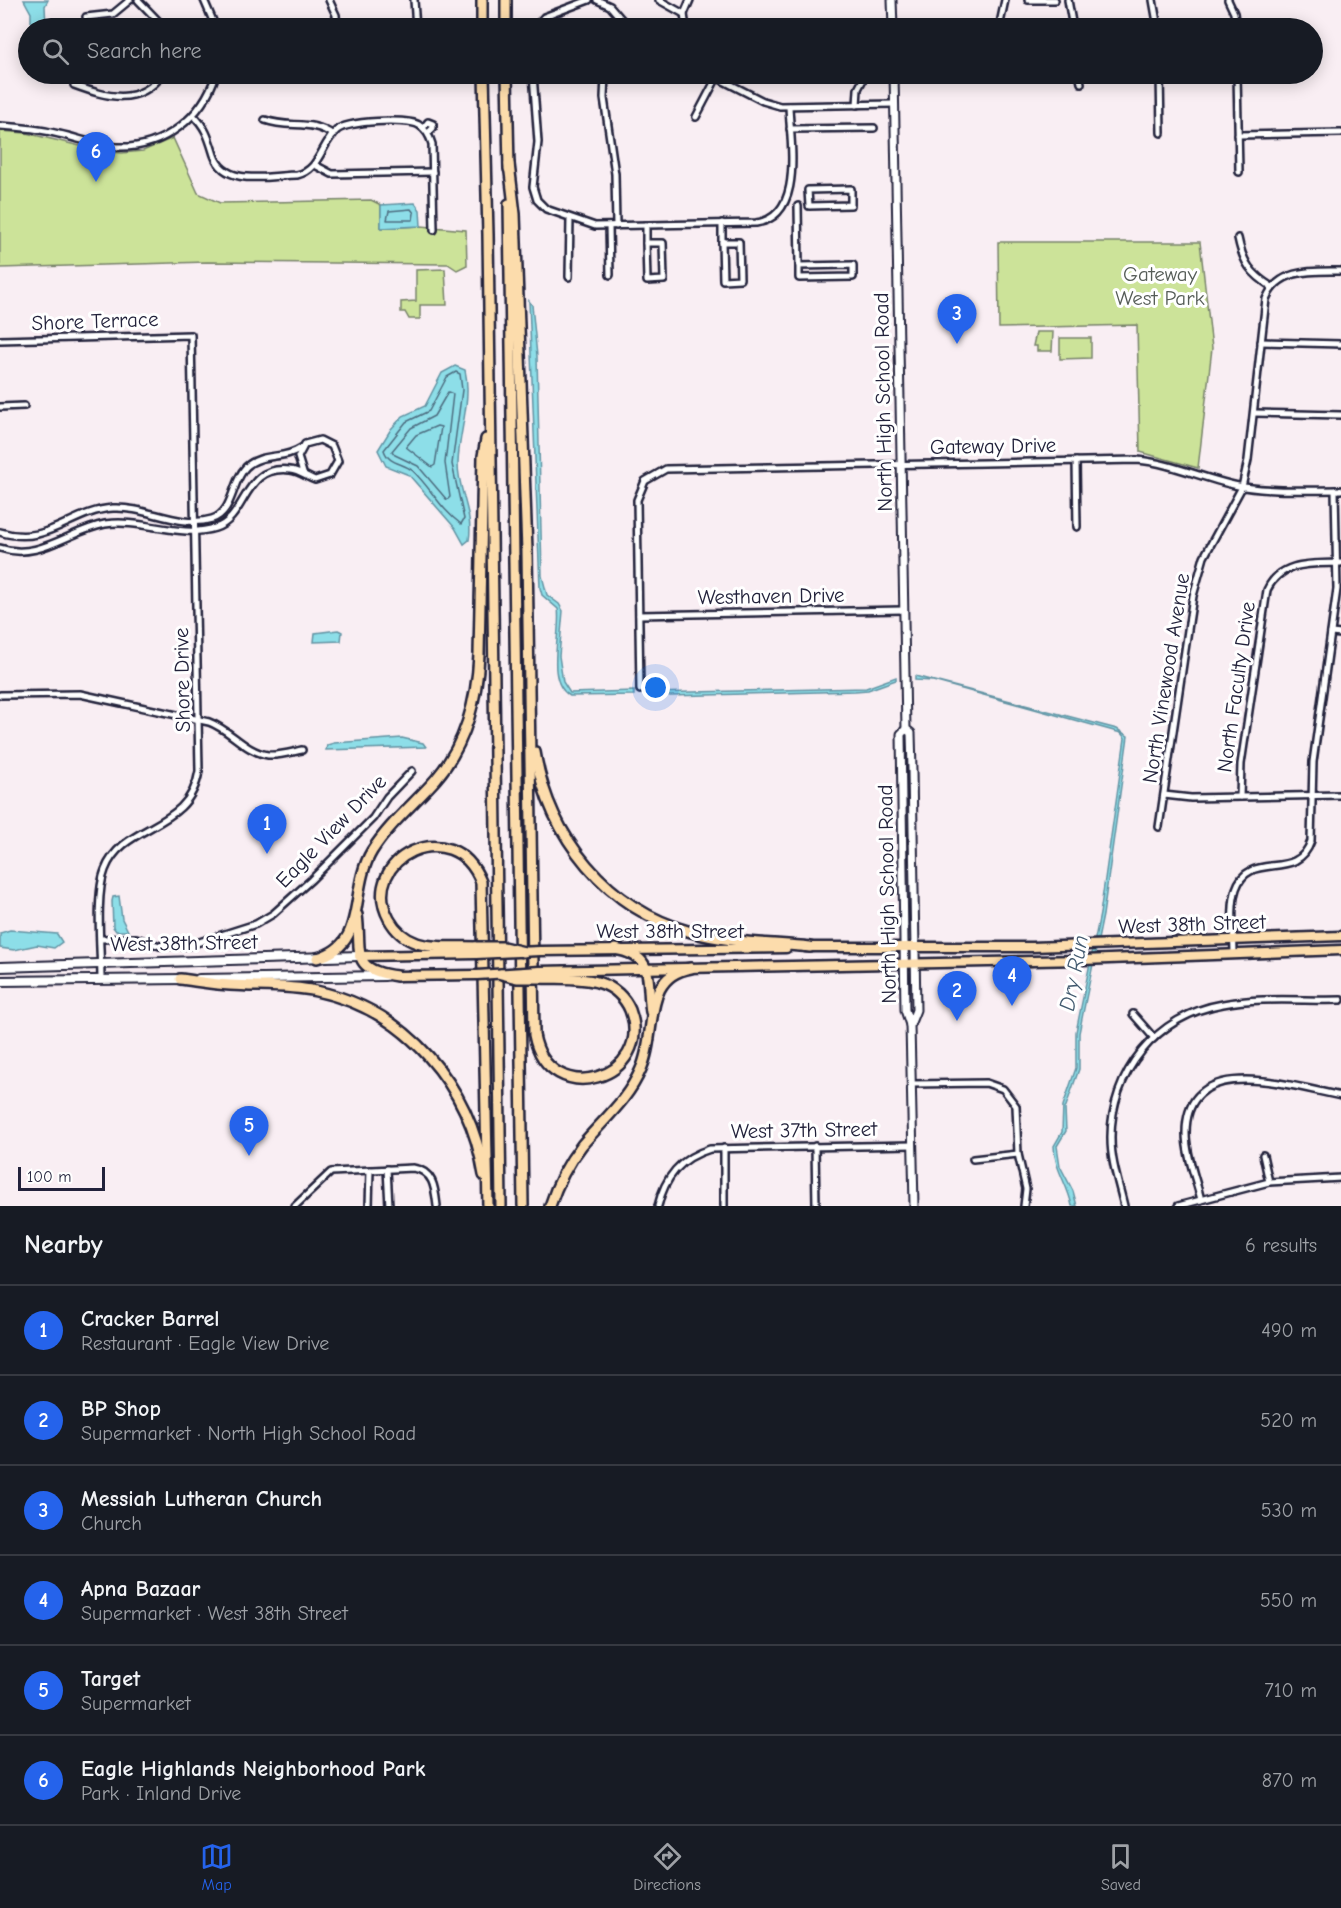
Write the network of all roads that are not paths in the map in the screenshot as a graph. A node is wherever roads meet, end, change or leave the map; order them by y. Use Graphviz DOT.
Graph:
graph roads {
  1 [pos="130,0"];
  2 [pos="138,0"];
  3 [pos="204,0"];
  4 [pos="328,0"];
  5 [pos="414,0"];
  6 [pos="482,0"];
  7 [pos="506,0"];
  8 [pos="589,0"];
  9 [pos="597,0"];
  10 [pos="659,0"];
  11 [pos="690,0"];
  12 [pos="892,0"];
  13 [pos="1005,0"];
  14 [pos="1028,0"];
  15 [pos="1055,0"];
  16 [pos="1068,0"];
  17 [pos="1153,0"];
  18 [pos="1228,0"];
  19 [pos="684,14"];
  20 [pos="86,17"];
  21 [pos="155,18"];
  22 [pos="212,18"];
  23 [pos="336,18"];
  24 [pos="415,18"];
  25 [pos="482,18"];
  26 [pos="506,18"];
  27 [pos="542,18"];
  28 [pos="618,18"];
  29 [pos="685,18"];
  30 [pos="893,18"];
  31 [pos="1001,18"];
  32 [pos="1071,18"];
  33 [pos="1156,18"];
  34 [pos="1235,18"];
  35 [pos="153,84"];
  36 [pos="212,84"];
  37 [pos="484,84"];
  38 [pos="507,84"];
  39 [pos="534,84"];
  40 [pos="605,84"];
  41 [pos="713,84"];
  42 [pos="730,84"];
  43 [pos="861,84"];
  44 [pos="894,84"];
  45 [pos="1160,84"];
  46 [pos="1237,84"];
  47 [pos="74,86"];
  48 [pos="894,104"];
  49 [pos="857,105"];
  50 [pos="789,106"];
  51 [pos="193,115"];
  52 [pos="696,117"];
  53 [pos="266,120"];
  54 [pos="0,126"];
  55 [pos="423,128"];
  56 [pos="874,128"];
  57 [pos="790,129"];
  58 [pos="428,133"];
  59 [pos="1161,133"];
  60 [pos="1341,133"];
  61 [pos="333,135"];
  62 [pos="1238,135"];
  63 [pos="509,164"];
  64 [pos="315,165"];
  65 [pos="433,171"];
  66 [pos="1239,172"];
  67 [pos="787,200"];
  68 [pos="798,206"];
  69 [pos="809,206"];
  70 [pos="570,218"];
  71 [pos="722,224"];
  72 [pos="646,225"];
  73 [pos="612,226"];
  74 [pos="434,230"];
  75 [pos="1238,238"];
  76 [pos="722,242"];
  77 [pos="646,243"];
  78 [pos="799,266"];
  79 [pos="1341,271"];
  80 [pos="610,275"];
  81 [pos="569,277"];
  82 [pos="1272,287"];
  83 [pos="190,335"];
  84 [pos="0,340"];
  85 [pos="1261,342"];
  86 [pos="1341,344"];
  87 [pos="24,406"];
  88 [pos="0,407"];
  89 [pos="1254,413"];
  90 [pos="489,415"];
  91 [pos="1341,415"];
  92 [pos="303,447"];
  93 [pos="1076,461"];
  94 [pos="901,465"];
  95 [pos="303,473"];
  96 [pos="1242,487"];
  97 [pos="1338,490"];
  98 [pos="195,520"];
  99 [pos="1077,527"];
  100 [pos="195,530"];
  101 [pos="0,532"];
  102 [pos="0,548"];
  103 [pos="1339,563"];
  104 [pos="903,610"];
  105 [pos="639,615"];
  106 [pos="1331,633"];
  107 [pos="1341,634"];
  108 [pos="640,690"];
  109 [pos="0,695"];
  110 [pos="530,707"];
  111 [pos="199,721"];
  112 [pos="906,729"];
  113 [pos="302,750"];
  114 [pos="412,771"];
  115 [pos="1164,795"];
  116 [pos="1341,795"];
  117 [pos="1311,796"];
  118 [pos="1240,797"];
  119 [pos="1159,827"];
  120 [pos="356,903"];
  121 [pos="1341,936"];
  122 [pos="101,939"];
  123 [pos="1234,940"];
  124 [pos="810,947"];
  125 [pos="904,947"];
  126 [pos="615,949"];
  127 [pos="915,949"];
  128 [pos="476,950"];
  129 [pos="1341,950"];
  130 [pos="524,952"];
  131 [pos="1234,954"];
  132 [pos="359,956"];
  133 [pos="317,958"];
  134 [pos="101,963"];
  135 [pos="904,964"];
  136 [pos="915,964"];
  137 [pos="0,967"];
  138 [pos="692,968"];
  139 [pos="646,969"];
  140 [pos="501,974"];
  141 [pos="540,975"];
  142 [pos="397,976"];
  143 [pos="180,979"];
  144 [pos="101,980"];
  145 [pos="0,981"];
  146 [pos="1341,1000"];
  147 [pos="1133,1014"];
  148 [pos="652,1023"];
  149 [pos="910,1025"];
  150 [pos="1154,1038"];
  151 [pos="912,1084"];
  152 [pos="1341,1096"];
  153 [pos="913,1145"];
  154 [pos="815,1146"];
  155 [pos="724,1148"];
  156 [pos="1018,1154"];
  157 [pos="1263,1155"];
  158 [pos="973,1159"];
  159 [pos="387,1169"];
  160 [pos="370,1170"];
  161 [pos="1341,1178"];
  162 [pos="1269,1182"];
  163 [pos="1201,1200"];
  164 [pos="295,1206"];
  165 [pos="369,1206"];
  166 [pos="389,1206"];
  167 [pos="437,1206"];
  168 [pos="488,1206"];
  169 [pos="501,1206"];
  170 [pos="523,1206"];
  171 [pos="550,1206"];
  172 [pos="658,1206"];
  173 [pos="724,1206"];
  174 [pos="816,1206"];
  175 [pos="914,1206"];
  176 [pos="1024,1206"];
  177 [pos="1124,1206"];
  178 [pos="1178,1206"];
  1 -- 20 [label="street"];
  2 -- 21 [label="street"];
  3 -- 22 [label="street"];
  4 -- 23 [label="street"];
  5 -- 24 [label="street"];
  6 -- 25 [label="highway"];
  7 -- 26 [label="highway"];
  8 -- 27 [label="street"];
  9 -- 28 [label="street"];
  10 -- 19 [label="street"];
  11 -- 19 [label="street"];
  12 -- 30 [label="street"];
  13 -- 31 [label="street"];
  14 -- 15 [label="street"];
  16 -- 32 [label="street"];
  17 -- 33 [label="street"];
  18 -- 34 [label="street"];
  19 -- 29 [label="street"];
  35 -- 47 [label="street"];
  36 -- 51 [label="street"];
  37 -- 90 [label="highway"];
  38 -- 63 [label="highway"];
  39 -- 70 [label="street"];
  40 -- 73 [label="street"];
  41 -- 52 [label="street"];
  42 -- 50 [label="street"];
  43 -- 49 [label="street"];
  44 -- 48 [label="street, North High School Road"];
  45 -- 59 [label="street"];
  46 -- 62 [label="street"];
  48 -- 49 [label="street"];
  48 -- 94 [label="street, North High School Road"];
  49 -- 50 [label="street"];
  50 -- 57 [label="street"];
  51 -- 54 [label="street"];
  51 -- 64 [label="street"];
  53 -- 61 [label="street"];
  55 -- 58 [label="street"];
  55 -- 58 [label="street"];
  55 -- 61 [label="street"];
  56 -- 57 [label="street"];
  57 -- 67 [label="street"];
  58 -- 65 [label="street"];
  60 -- 62 [label="street"];
  61 -- 64 [label="street"];
  62 -- 66 [label="street"];
  63 -- 110 [label="highway"];
  63 -- 170 [label="highway"];
  64 -- 65 [label="street"];
  65 -- 74 [label="street"];
  67 -- 68 [label="street"];
  67 -- 71 [label="street"];
  68 -- 69 [label="street"];
  68 -- 78 [label="street"];
  69 -- 69 [label="street"];
  70 -- 73 [label="street"];
  70 -- 81 [label="street"];
  71 -- 72 [label="street"];
  71 -- 76 [label="street"];
  72 -- 73 [label="street"];
  72 -- 77 [label="street"];
  73 -- 80 [label="street"];
  75 -- 82 [label="street"];
  76 -- 76 [label="street"];
  77 -- 77 [label="street"];
  78 -- 78 [label="street"];
  79 -- 82 [label="street"];
  82 -- 85 [label="street, North Vinewood Avenue"];
  83 -- 84 [label="street, Shore Terrace"];
  83 -- 98 [label="street, Shore Drive"];
  85 -- 86 [label="street"];
  85 -- 89 [label="street, North Vinewood Avenue"];
  87 -- 88 [label="street"];
  89 -- 91 [label="street"];
  89 -- 96 [label="street, North Vinewood Avenue"];
  90 -- 120 [label="highway"];
  90 -- 169 [label="highway"];
  92 -- 95 [label="street"];
  92 -- 95 [label="street"];
  92 -- 98 [label="street"];
  93 -- 94 [label="street, Gateway Drive"];
  93 -- 96 [label="street, Gateway Drive"];
  93 -- 99 [label="street"];
  94 -- 104 [label="street, North High School Road"];
  94 -- 105 [label="street, Gateway Drive"];
  95 -- 100 [label="street"];
  96 -- 97 [label="street, Gateway Drive"];
  96 -- 115 [label="street, North Vinewood Avenue"];
  97 -- 103 [label="street"];
  98 -- 100 [label="street, Shore Drive"];
  98 -- 101 [label="street"];
  100 -- 102 [label="street"];
  100 -- 111 [label="street, Shore Drive"];
  103 -- 106 [label="street"];
  103 -- 118 [label="street, North Faculty Drive"];
  104 -- 105 [label="street, Westhaven Drive"];
  104 -- 112 [label="street, North High School Road"];
  105 -- 108 [label="street"];
  106 -- 107 [label="street"];
  106 -- 117 [label="street"];
  109 -- 111 [label="street"];
  110 -- 124 [label="highway"];
  110 -- 141 [label="highway"];
  111 -- 113 [label="street"];
  111 -- 122 [label="street, Shore Drive"];
  112 -- 125 [label="street, North High School Road"];
  112 -- 127 [label="street, North High School Road"];
  114 -- 122 [label="street, Eagle View Drive"];
  115 -- 118 [label="street"];
  115 -- 119 [label="street, North Vinewood Avenue"];
  116 -- 117 [label="street"];
  117 -- 118 [label="street"];
  117 -- 123 [label="street"];
  120 -- 132 [label="highway"];
  120 -- 133 [label="highway"];
  121 -- 123 [label="main road, West 38th Street"];
  122 -- 134 [label="street, Shore Drive"];
  123 -- 127 [label="main road, West 38th Street"];
  123 -- 131 [label="street"];
  124 -- 125 [label="main road, West 38th Street"];
  124 -- 126 [label="main road, West 38th Street"];
  125 -- 127 [label="main road, West 38th Street"];
  125 -- 135 [label="street, North High School Road"];
  126 -- 130 [label="main road, West 38th Street, bridge"];
  126 -- 139 [label="highway"];
  127 -- 136 [label="street, North High School Road"];
  128 -- 130 [label="highway, bridge"];
  128 -- 132 [label="main road, West 38th Street"];
  128 -- 168 [label="highway"];
  129 -- 131 [label="main road, West 38th Street"];
  131 -- 136 [label="main road, West 38th Street"];
  132 -- 133 [label="main road, West 38th Street"];
  132 -- 142 [label="highway"];
  133 -- 134 [label="main road, West 38th Street"];
  134 -- 137 [label="main road, West 38th Street"];
  134 -- 144 [label="street, Shore Drive"];
  135 -- 136 [label="main road, West 38th Street"];
  135 -- 138 [label="main road, West 38th Street"];
  135 -- 149 [label="street, North High School Road"];
  136 -- 149 [label="street, North High School Road"];
  138 -- 139 [label="main road, West 38th Street"];
  138 -- 148 [label="highway"];
  139 -- 141 [label="main road, West 38th Street"];
  139 -- 148 [label="highway"];
  140 -- 141 [label="highway, bridge"];
  140 -- 142 [label="main road, West 38th Street, bridge"];
  142 -- 143 [label="main road, West 38th Street"];
  143 -- 144 [label="main road, West 38th Street"];
  143 -- 168 [label="highway"];
  144 -- 145 [label="main road, West 38th Street"];
  146 -- 150 [label="street"];
  147 -- 150 [label="street"];
  148 -- 171 [label="highway"];
  149 -- 151 [label="street, North High School Road"];
  150 -- 177 [label="street"];
  151 -- 153 [label="street, North High School Road"];
  151 -- 156 [label="street"];
  152 -- 163 [label="street"];
  153 -- 154 [label="street, West 37th Street"];
  153 -- 175 [label="street, North High School Road"];
  154 -- 155 [label="street, West 37th Street"];
  154 -- 174 [label="street"];
  155 -- 172 [label="street, West 37th Street"];
  155 -- 173 [label="street"];
  156 -- 158 [label="street"];
  156 -- 176 [label="street"];
  157 -- 162 [label="street"];
  159 -- 160 [label="street"];
  159 -- 166 [label="street"];
  159 -- 167 [label="street"];
  160 -- 164 [label="street"];
  160 -- 165 [label="street"];
  161 -- 162 [label="street"];
  162 -- 163 [label="street"];
  163 -- 178 [label="street"];
}
